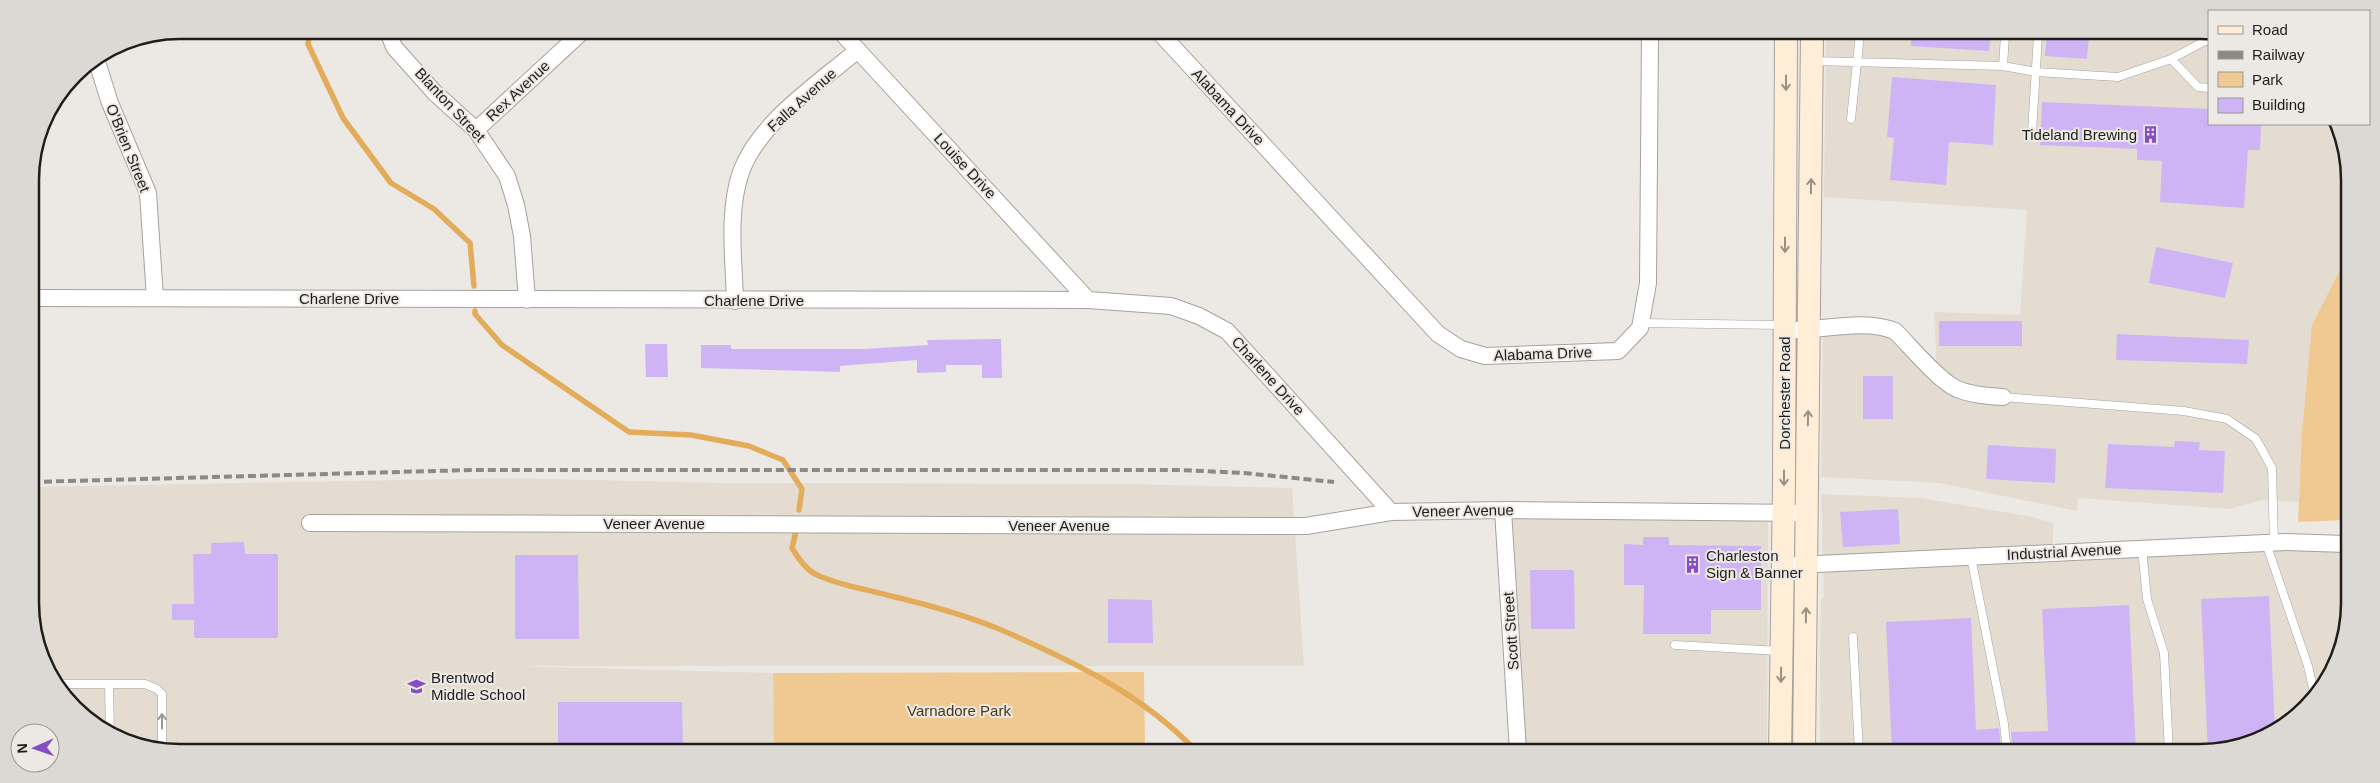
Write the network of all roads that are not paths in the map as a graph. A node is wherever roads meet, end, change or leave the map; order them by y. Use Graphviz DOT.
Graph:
graph roads {
  1 [pos="391,39"];
  2 [pos="573,39"];
  3 [pos="848,39"];
  4 [pos="1164,39"];
  5 [pos="1650,39"];
  6 [pos="1786,39"];
  7 [pos="1812,39"];
  8 [pos="1859,39"];
  9 [pos="2005,39"];
  10 [pos="2038,39"];
  11 [pos="2208,41"];
  12 [pos="858,50"];
  13 [pos="1812,60"];
  14 [pos="2171,60"];
  15 [pos="1857,62"];
  16 [pos="98,65"];
  17 [pos="2002,66"];
  18 [pos="2036,72"];
  19 [pos="2208,88"];
  20 [pos="1851,119"];
  21 [pos="476,130"];
  22 [pos="2032,132"];
  23 [pos="39,298"];
  24 [pos="155,298"];
  25 [pos="527,300"];
  26 [pos="1088,300"];
  27 [pos="734,301"];
  28 [pos="1641,322"];
  29 [pos="1785,328"];
  30 [pos="1809,330"];
  31 [pos="2003,397"];
  32 [pos="1504,510"];
  33 [pos="1391,512"];
  34 [pos="1784,513"];
  35 [pos="1807,513"];
  36 [pos="310,523"];
  37 [pos="2270,543"];
  38 [pos="2341,544"];
  39 [pos="2142,549"];
  40 [pos="1971,557"];
  41 [pos="1782,564"];
  42 [pos="1807,565"];
  43 [pos="1853,638"];
  44 [pos="1675,645"];
  45 [pos="1781,651"];
  46 [pos="64,684"];
  47 [pos="109,684"];
  48 [pos="2313,688"];
  49 [pos="110,725"];
  50 [pos="162,743"];
  51 [pos="1518,744"];
  52 [pos="1780,744"];
  53 [pos="1804,744"];
  54 [pos="1859,744"];
  55 [pos="2006,744"];
  56 [pos="2169,744"];
  1 -- 21 [label="street, Blanton Street"];
  2 -- 21 [label="street, Rex Avenue"];
  3 -- 12 [label="street, Louise Drive"];
  4 -- 28 [label="street, Alabama Drive"];
  5 -- 28 [label="street, Alabama Drive"];
  6 -- 29 [label="main road, Dorchester Road, one-way"];
  7 -- 13 [label="main road, Dorchester Road"];
  8 -- 15 [label="lane"];
  9 -- 17 [label="lane"];
  10 -- 18 [label="lane"];
  11 -- 14 [label="lane"];
  12 -- 26 [label="street, Louise Drive"];
  12 -- 27 [label="street, Falla Avenue"];
  13 -- 15 [label="lane"];
  30 -- 13 [label="main road, Dorchester Road, one-way"];
  14 -- 18 [label="lane"];
  14 -- 19 [label="lane"];
  15 -- 17 [label="lane"];
  15 -- 20 [label="lane"];
  16 -- 24 [label="street, O'Brien Street"];
  17 -- 18 [label="lane"];
  18 -- 22 [label="lane"];
  21 -- 25 [label="street, Blanton Street"];
  23 -- 24 [label="street, Charlene Drive"];
  24 -- 25 [label="street, Charlene Drive"];
  25 -- 27 [label="street, Charlene Drive"];
  26 -- 27 [label="street, Charlene Drive"];
  26 -- 33 [label="street, Charlene Drive"];
  28 -- 29 [label="lane"];
  29 -- 30 [label="street"];
  29 -- 34 [label="main road, Dorchester Road, one-way"];
  30 -- 31 [label="street"];
  35 -- 30 [label="main road, Dorchester Road, one-way"];
  31 -- 37 [label="lane"];
  32 -- 33 [label="street, Veneer Avenue"];
  32 -- 34 [label="street, Veneer Avenue"];
  32 -- 51 [label="street, Scott Street"];
  33 -- 36 [label="street, Veneer Avenue"];
  34 -- 35 [label="street, Veneer Avenue"];
  34 -- 41 [label="main road, Dorchester Road"];
  35 -- 42 [label="main road, Dorchester Road"];
  37 -- 38 [label="street, Industrial Avenue"];
  37 -- 39 [label="street, Industrial Avenue"];
  37 -- 48 [label="lane"];
  39 -- 40 [label="street, Industrial Avenue"];
  39 -- 56 [label="lane"];
  40 -- 42 [label="street, Industrial Avenue"];
  40 -- 55 [label="lane"];
  41 -- 42 [label="street, Industrial Avenue"];
  41 -- 45 [label="main road, Dorchester Road"];
  53 -- 42 [label="main road, Dorchester Road, one-way"];
  43 -- 54 [label="lane"];
  44 -- 45 [label="lane"];
  45 -- 52 [label="main road, Dorchester Road, one-way"];
  46 -- 47 [label="lane"];
  47 -- 49 [label="lane"];
  50 -- 47 [label="lane, one-way"];
}
